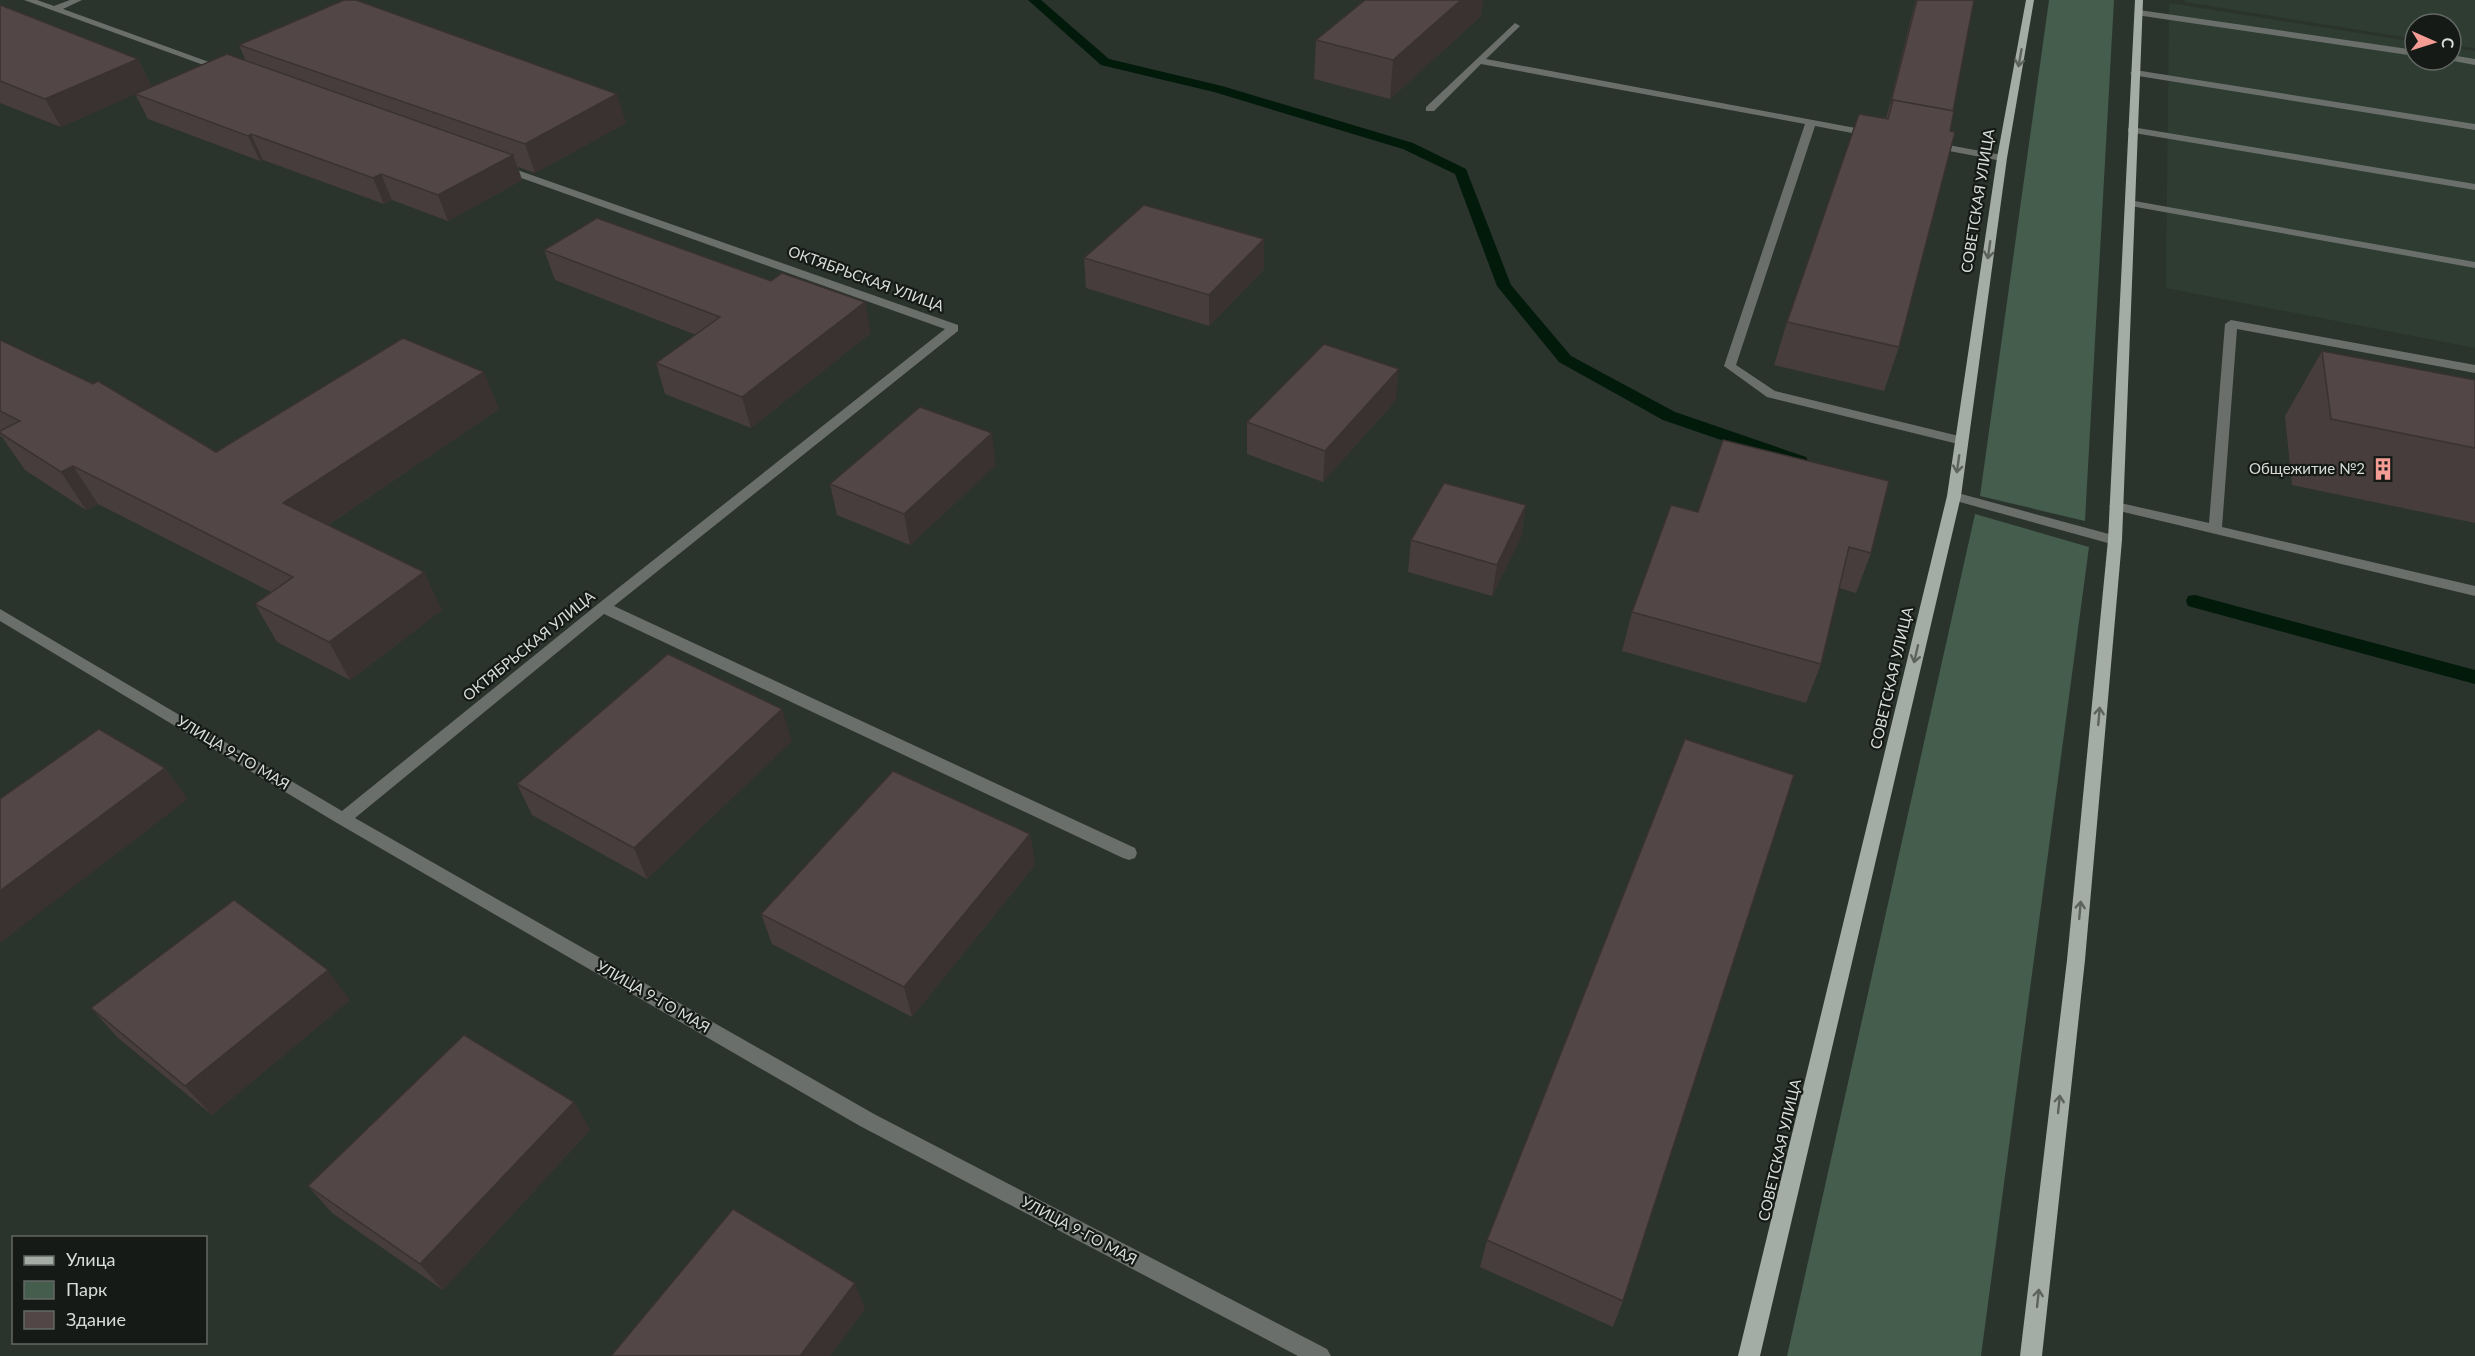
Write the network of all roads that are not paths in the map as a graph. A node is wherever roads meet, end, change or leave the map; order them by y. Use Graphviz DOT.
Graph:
graph roads {
  1 [pos="28,0"];
  2 [pos="78,0"];
  3 [pos="2030,0"];
  4 [pos="2139,6"];
  5 [pos="55,9"];
  6 [pos="1515,27"];
  7 [pos="2403,51"];
  8 [pos="1480,61"];
  9 [pos="234,73"];
  10 [pos="2136,73"];
  11 [pos="1430,109"];
  12 [pos="1811,122"];
  13 [pos="2475,127"];
  14 [pos="2132,130"];
  15 [pos="1879,135"];
  16 [pos="1924,144"];
  17 [pos="2002,158"];
  18 [pos="491,164"];
  19 [pos="2475,188"];
  20 [pos="2129,203"];
  21 [pos="2475,265"];
  22 [pos="2475,369"];
  23 [pos="1962,441"];
  24 [pos="1954,496"];
  25 [pos="2116,506"];
  26 [pos="2215,531"];
  27 [pos="2115,540"];
  28 [pos="2475,591"];
  29 [pos="603,607"];
  30 [pos="0,614"];
  31 [pos="343,819"];
  32 [pos="1129,853"];
  33 [pos="1320,1356"];
  34 [pos="1749,1356"];
  35 [pos="2031,1356"];
  1 -- 5 [label="street"];
  2 -- 5 [label="street"];
  3 -- 17 [label="main road, СОВЕТСКАЯ УЛИЦА, one-way"];
  4 -- 7 [label="street"];
  4 -- 10 [label="main road"];
  5 -- 9 [label="street"];
  6 -- 8 [label="street"];
  8 -- 11 [label="street"];
  8 -- 12 [label="street"];
  10 -- 13 [label="street"];
  10 -- 14 [label="main road"];
  12 -- 15 [label="street"];
  12 -- 23 [label="street"];
  14 -- 19 [label="street"];
  14 -- 20 [label="main road"];
  16 -- 17 [label="street"];
  17 -- 23 [label="main road, СОВЕТСКАЯ УЛИЦА, one-way"];
  18 -- 29 [label="street, ОКТЯБРЬСКАЯ УЛИЦА"];
  20 -- 21 [label="street"];
  20 -- 25 [label="main road"];
  22 -- 26 [label="street"];
  23 -- 24 [label="main road, СОВЕТСКАЯ УЛИЦА, one-way"];
  24 -- 27 [label="street"];
  24 -- 34 [label="main road, СОВЕТСКАЯ УЛИЦА, one-way"];
  25 -- 26 [label="street"];
  25 -- 27 [label="main road"];
  26 -- 28 [label="street"];
  35 -- 27 [label="main road, one-way"];
  29 -- 31 [label="street, ОКТЯБРЬСКАЯ УЛИЦА"];
  29 -- 32 [label="street"];
  30 -- 31 [label="street, УЛИЦА 9-ГО МАЯ"];
  31 -- 33 [label="street, УЛИЦА 9-ГО МАЯ"];
}
